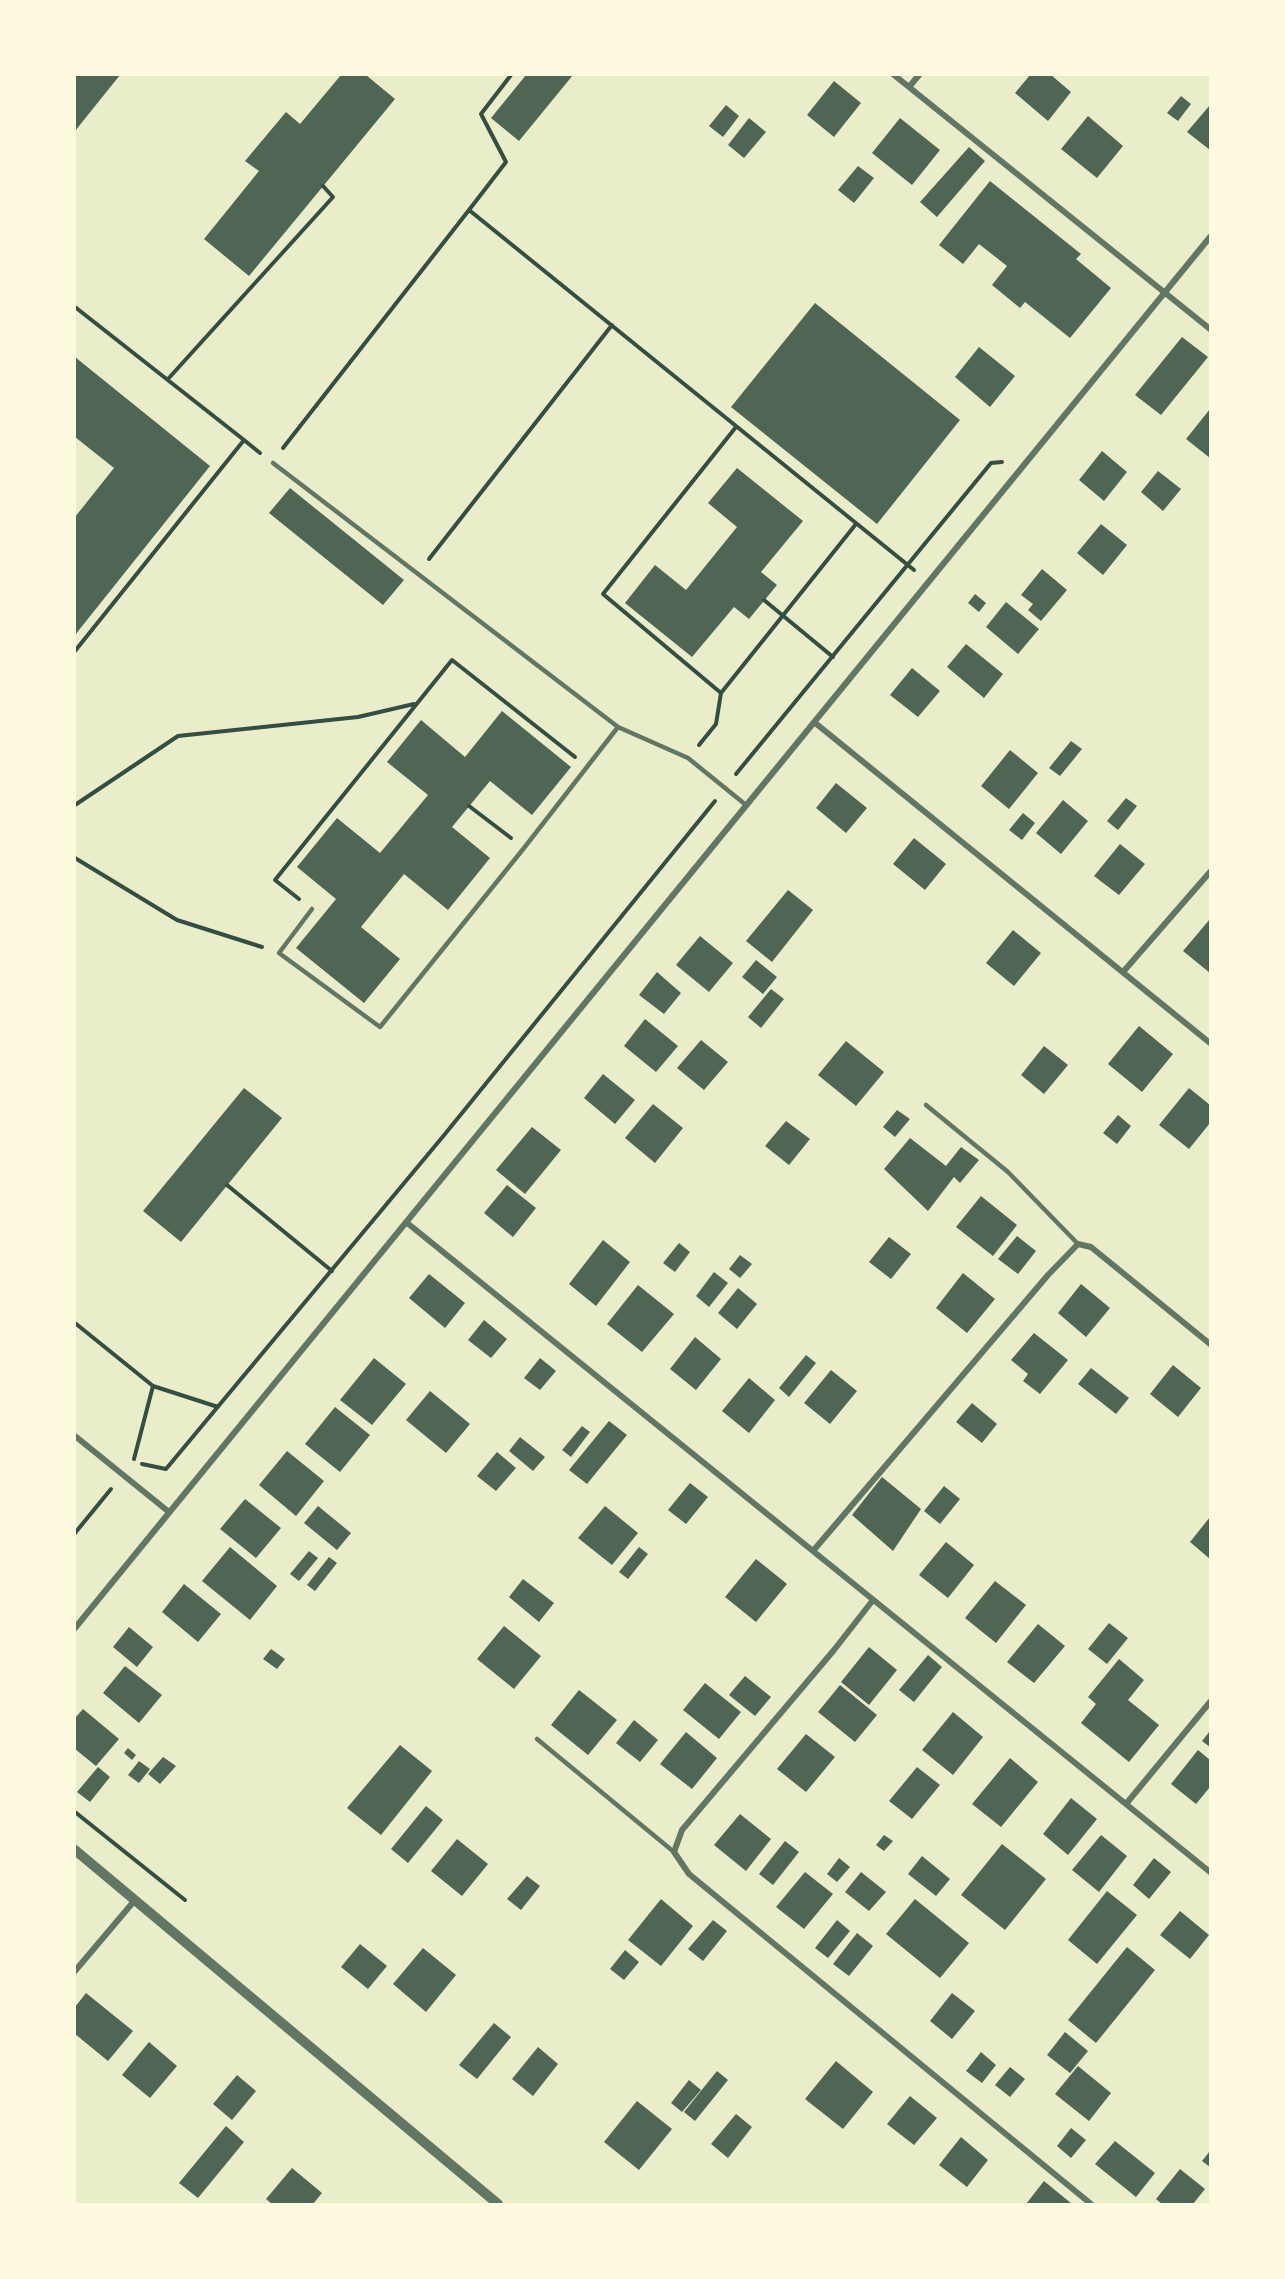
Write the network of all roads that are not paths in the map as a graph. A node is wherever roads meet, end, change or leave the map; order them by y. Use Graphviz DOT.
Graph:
graph roads {
  1 [pos="894,75"];
  2 [pos="919,75"];
  3 [pos="909,87"];
  4 [pos="1210,237"];
  5 [pos="1165,292"];
  6 [pos="1210,329"];
  7 [pos="273,463"];
  8 [pos="814,722"];
  9 [pos="618,728"];
  10 [pos="746,805"];
  11 [pos="1210,872"];
  12 [pos="312,909"];
  13 [pos="1123,972"];
  14 [pos="1210,1043"];
  15 [pos="926,1104"];
  16 [pos="406,1222"];
  17 [pos="1078,1244"];
  18 [pos="1210,1344"];
  19 [pos="75,1436"];
  20 [pos="170,1512"];
  21 [pos="813,1551"];
  22 [pos="873,1600"];
  23 [pos="75,1628"];
  24 [pos="1210,1702"];
  25 [pos="537,1739"];
  26 [pos="1126,1804"];
  27 [pos="75,1850"];
  28 [pos="674,1852"];
  29 [pos="1210,1872"];
  30 [pos="135,1900"];
  31 [pos="75,1971"];
  32 [pos="498,2204"];
  33 [pos="1091,2204"];
  1 -- 3 [label="street"];
  2 -- 3 [label="street"];
  3 -- 5 [label="street"];
  4 -- 5 [label="street"];
  5 -- 6 [label="street"];
  5 -- 8 [label="street"];
  7 -- 9 [label="lane"];
  8 -- 10 [label="street"];
  8 -- 13 [label="street"];
  9 -- 10 [label="lane"];
  9 -- 12 [label="lane"];
  10 -- 16 [label="street"];
  11 -- 13 [label="street"];
  13 -- 14 [label="street"];
  15 -- 17 [label="lane"];
  16 -- 20 [label="street"];
  16 -- 21 [label="street"];
  17 -- 18 [label="street"];
  17 -- 21 [label="street"];
  19 -- 20 [label="street"];
  20 -- 23 [label="street"];
  21 -- 22 [label="street"];
  22 -- 26 [label="street"];
  22 -- 28 [label="street"];
  24 -- 26 [label="street"];
  25 -- 28 [label="lane"];
  26 -- 29 [label="street"];
  27 -- 30 [label="street"];
  28 -- 33 [label="street"];
  30 -- 31 [label="street"];
  30 -- 32 [label="street"];
}
